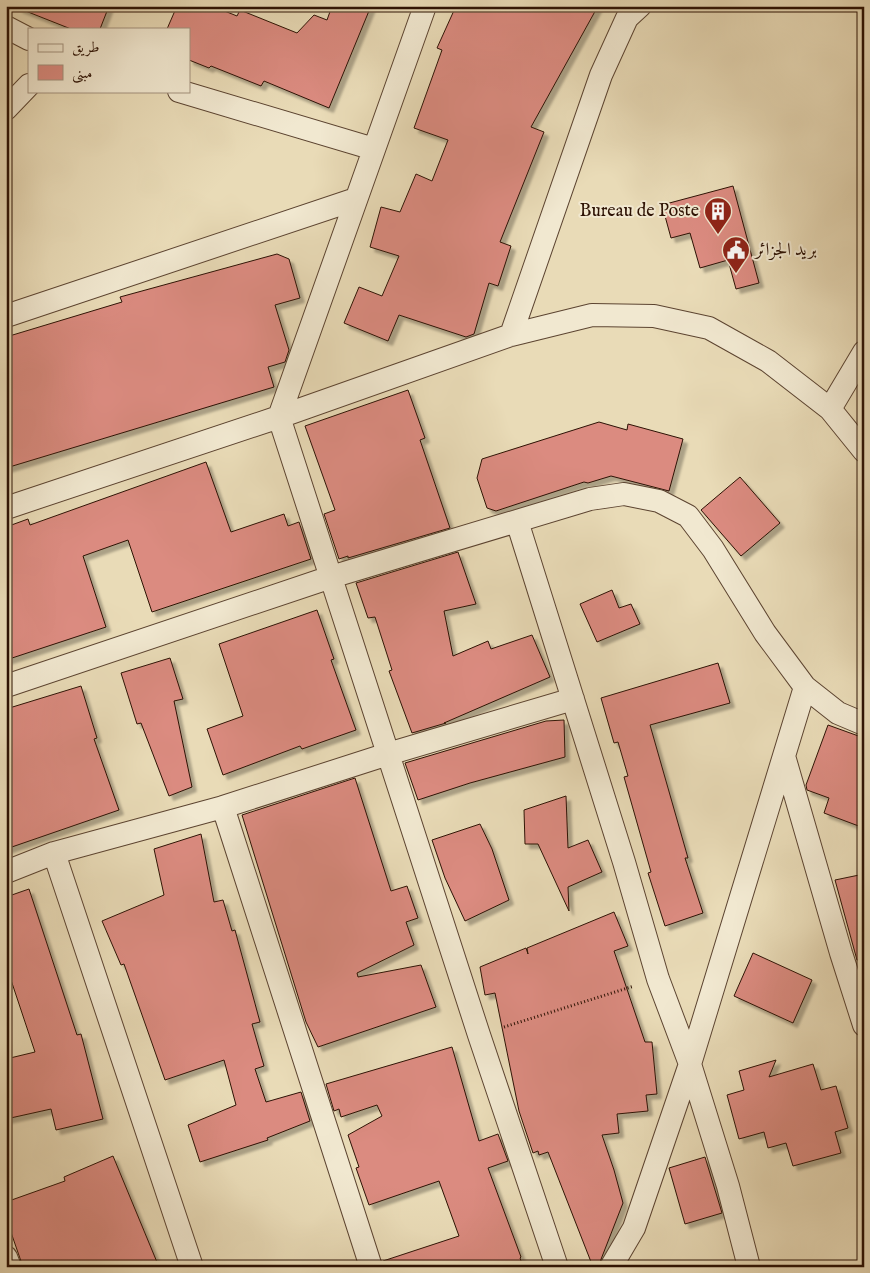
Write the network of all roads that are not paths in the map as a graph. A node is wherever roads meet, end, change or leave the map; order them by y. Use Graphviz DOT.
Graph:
graph roads {
  1 [pos="425,6"];
  2 [pos="640,6"];
  3 [pos="6,27"];
  4 [pos="28,38"];
  5 [pos="28,87"];
  6 [pos="182,92"];
  7 [pos="6,109"];
  8 [pos="374,149"];
  9 [pos="356,199"];
  10 [pos="6,316"];
  11 [pos="511,335"];
  12 [pos="864,352"];
  13 [pos="830,409"];
  14 [pos="279,417"];
  15 [pos="864,451"];
  16 [pos="6,508"];
  17 [pos="517,521"];
  18 [pos="331,577"];
  19 [pos="6,686"];
  20 [pos="805,687"];
  21 [pos="573,699"];
  22 [pos="864,724"];
  23 [pos="388,754"];
  24 [pos="784,756"];
  25 [pos="223,807"];
  26 [pos="54,853"];
  27 [pos="6,872"];
  28 [pos="864,1025"];
  29 [pos="690,1064"];
  30 [pos="6,1257"];
  31 [pos="10,1267"];
  32 [pos="192,1267"];
  33 [pos="371,1267"];
  34 [pos="557,1267"];
  35 [pos="611,1267"];
  36 [pos="749,1267"];
  1 -- 8 [label="street"];
  2 -- 11 [label="street"];
  3 -- 4 [label="street"];
  5 -- 7 [label="street"];
  6 -- 8 [label="street"];
  8 -- 9 [label="street"];
  9 -- 10 [label="street"];
  9 -- 14 [label="street"];
  11 -- 13 [label="street"];
  11 -- 14 [label="street"];
  12 -- 13 [label="street"];
  13 -- 15 [label="street"];
  14 -- 16 [label="street"];
  14 -- 18 [label="street"];
  17 -- 18 [label="street"];
  17 -- 20 [label="street"];
  17 -- 21 [label="street"];
  18 -- 19 [label="street"];
  18 -- 23 [label="street"];
  20 -- 22 [label="street"];
  20 -- 24 [label="street"];
  21 -- 23 [label="street"];
  21 -- 29 [label="street"];
  23 -- 25 [label="street"];
  23 -- 34 [label="street"];
  24 -- 28 [label="street"];
  24 -- 29 [label="street"];
  25 -- 26 [label="street"];
  25 -- 33 [label="street"];
  26 -- 27 [label="street"];
  26 -- 32 [label="street"];
  29 -- 35 [label="street"];
  29 -- 36 [label="street"];
  30 -- 31 [label="street"];
}
